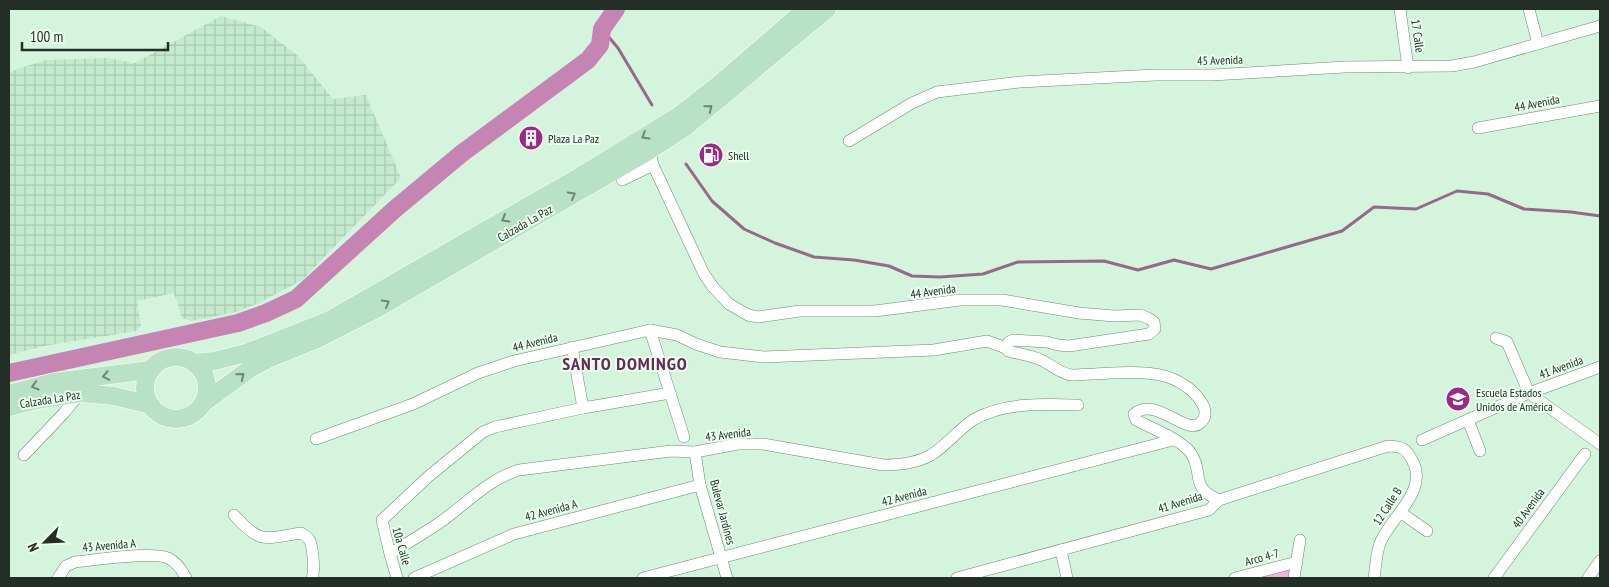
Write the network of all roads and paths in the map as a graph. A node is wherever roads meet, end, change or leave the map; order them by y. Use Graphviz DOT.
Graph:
graph roads {
  1 [pos="806,9"];
  2 [pos="827,9"];
  3 [pos="1400,9"];
  4 [pos="1529,9"];
  5 [pos="1600,26"];
  6 [pos="1538,44"];
  7 [pos="1408,68"];
  8 [pos="1600,106"];
  9 [pos="1478,128"];
  10 [pos="848,141"];
  11 [pos="652,158"];
  12 [pos="622,180"];
  13 [pos="650,330"];
  14 [pos="1496,338"];
  15 [pos="572,347"];
  16 [pos="1006,348"];
  17 [pos="194,363"];
  18 [pos="1600,368"];
  19 [pos="150,370"];
  20 [pos="80,393"];
  21 [pos="670,393"];
  22 [pos="1529,393"];
  23 [pos="9,394"];
  24 [pos="202,404"];
  25 [pos="1078,404"];
  26 [pos="150,405"];
  27 [pos="9,407"];
  28 [pos="583,408"];
  29 [pos="1468,420"];
  30 [pos="684,437"];
  31 [pos="316,439"];
  32 [pos="1173,440"];
  33 [pos="1422,440"];
  34 [pos="1600,444"];
  35 [pos="1407,450"];
  36 [pos="1480,451"];
  37 [pos="695,452"];
  38 [pos="1585,454"];
  39 [pos="24,455"];
  40 [pos="700,485"];
  41 [pos="1219,500"];
  42 [pos="1400,512"];
  43 [pos="234,515"];
  44 [pos="1427,531"];
  45 [pos="1300,540"];
  46 [pos="1061,550"];
  47 [pos="390,554"];
  48 [pos="721,558"];
  49 [pos="1600,561"];
  50 [pos="1297,562"];
  51 [pos="58,578"];
  52 [pos="186,578"];
  53 [pos="312,578"];
  54 [pos="397,578"];
  55 [pos="414,578"];
  56 [pos="643,578"];
  57 [pos="727,578"];
  58 [pos="957,578"];
  59 [pos="1067,578"];
  60 [pos="1235,578"];
  61 [pos="1294,578"];
  62 [pos="1374,578"];
  63 [pos="1494,578"];
  64 [pos="1588,578"];
  1 -- 17 [label="main road, Calzada La Paz, one-way"];
  11 -- 2 [label="main road, Calzada La Paz, one-way"];
  3 -- 7 [label="street, 17 Calle"];
  4 -- 6 [label="street"];
  5 -- 6 [label="street, 45 Avenida"];
  6 -- 7 [label="street, 45 Avenida"];
  7 -- 10 [label="street, 45 Avenida"];
  8 -- 9 [label="street, 44 Avenida"];
  11 -- 12 [label="street"];
  11 -- 16 [label="street, 44 Avenida"];
  24 -- 11 [label="main road, Calzada La Paz, one-way"];
  13 -- 15 [label="street, 44 Avenida"];
  13 -- 16 [label="street, 44 Avenida"];
  13 -- 21 [label="street"];
  14 -- 22 [label="street"];
  15 -- 28 [label="street"];
  15 -- 31 [label="street, 44 Avenida"];
  16 -- 32 [label="street, 44 Avenida"];
  17 -- 19 [label="main road"];
  17 -- 24 [label="main road"];
  18 -- 22 [label="street, 41 Avenida"];
  19 -- 23 [label="main road, Calzada La Paz, one-way"];
  19 -- 26 [label="main road"];
  20 -- 26 [label="main road, Calzada La Paz"];
  20 -- 27 [label="main road, Calzada La Paz"];
  20 -- 39 [label="street"];
  21 -- 28 [label="street"];
  21 -- 30 [label="street"];
  22 -- 29 [label="street, 41 Avenida"];
  22 -- 34 [label="street"];
  24 -- 26 [label="main road"];
  25 -- 37 [label="street, 43 Avenida"];
  28 -- 47 [label="street, 10a Calle"];
  29 -- 33 [label="street, 41 Avenida"];
  29 -- 36 [label="street"];
  32 -- 41 [label="street"];
  32 -- 48 [label="street, 42 Avenida"];
  35 -- 41 [label="street, 41 Avenida"];
  35 -- 42 [label="street, 12 Calle B"];
  37 -- 40 [label="street, Bulevar Jardines"];
  37 -- 47 [label="street, 43 Avenida"];
  38 -- 63 [label="street, 40 Avenida"];
  40 -- 48 [label="street, Bulevar Jardines"];
  40 -- 55 [label="street, 42 Avenida A"];
  41 -- 46 [label="street, 41 Avenida"];
  42 -- 44 [label="street"];
  42 -- 62 [label="street, 12 Calle B"];
  43 -- 53 [label="street"];
  45 -- 50 [label="street"];
  46 -- 58 [label="street, 41 Avenida"];
  46 -- 59 [label="street"];
  47 -- 54 [label="street, 10a Calle"];
  48 -- 56 [label="street, 42 Avenida"];
  48 -- 57 [label="street, Bulevar Jardines"];
  49 -- 64 [label="street"];
  50 -- 60 [label="street, Arco 4-7"];
  50 -- 61 [label="street"];
  51 -- 52 [label="street, 43 Avenida A"];
}
